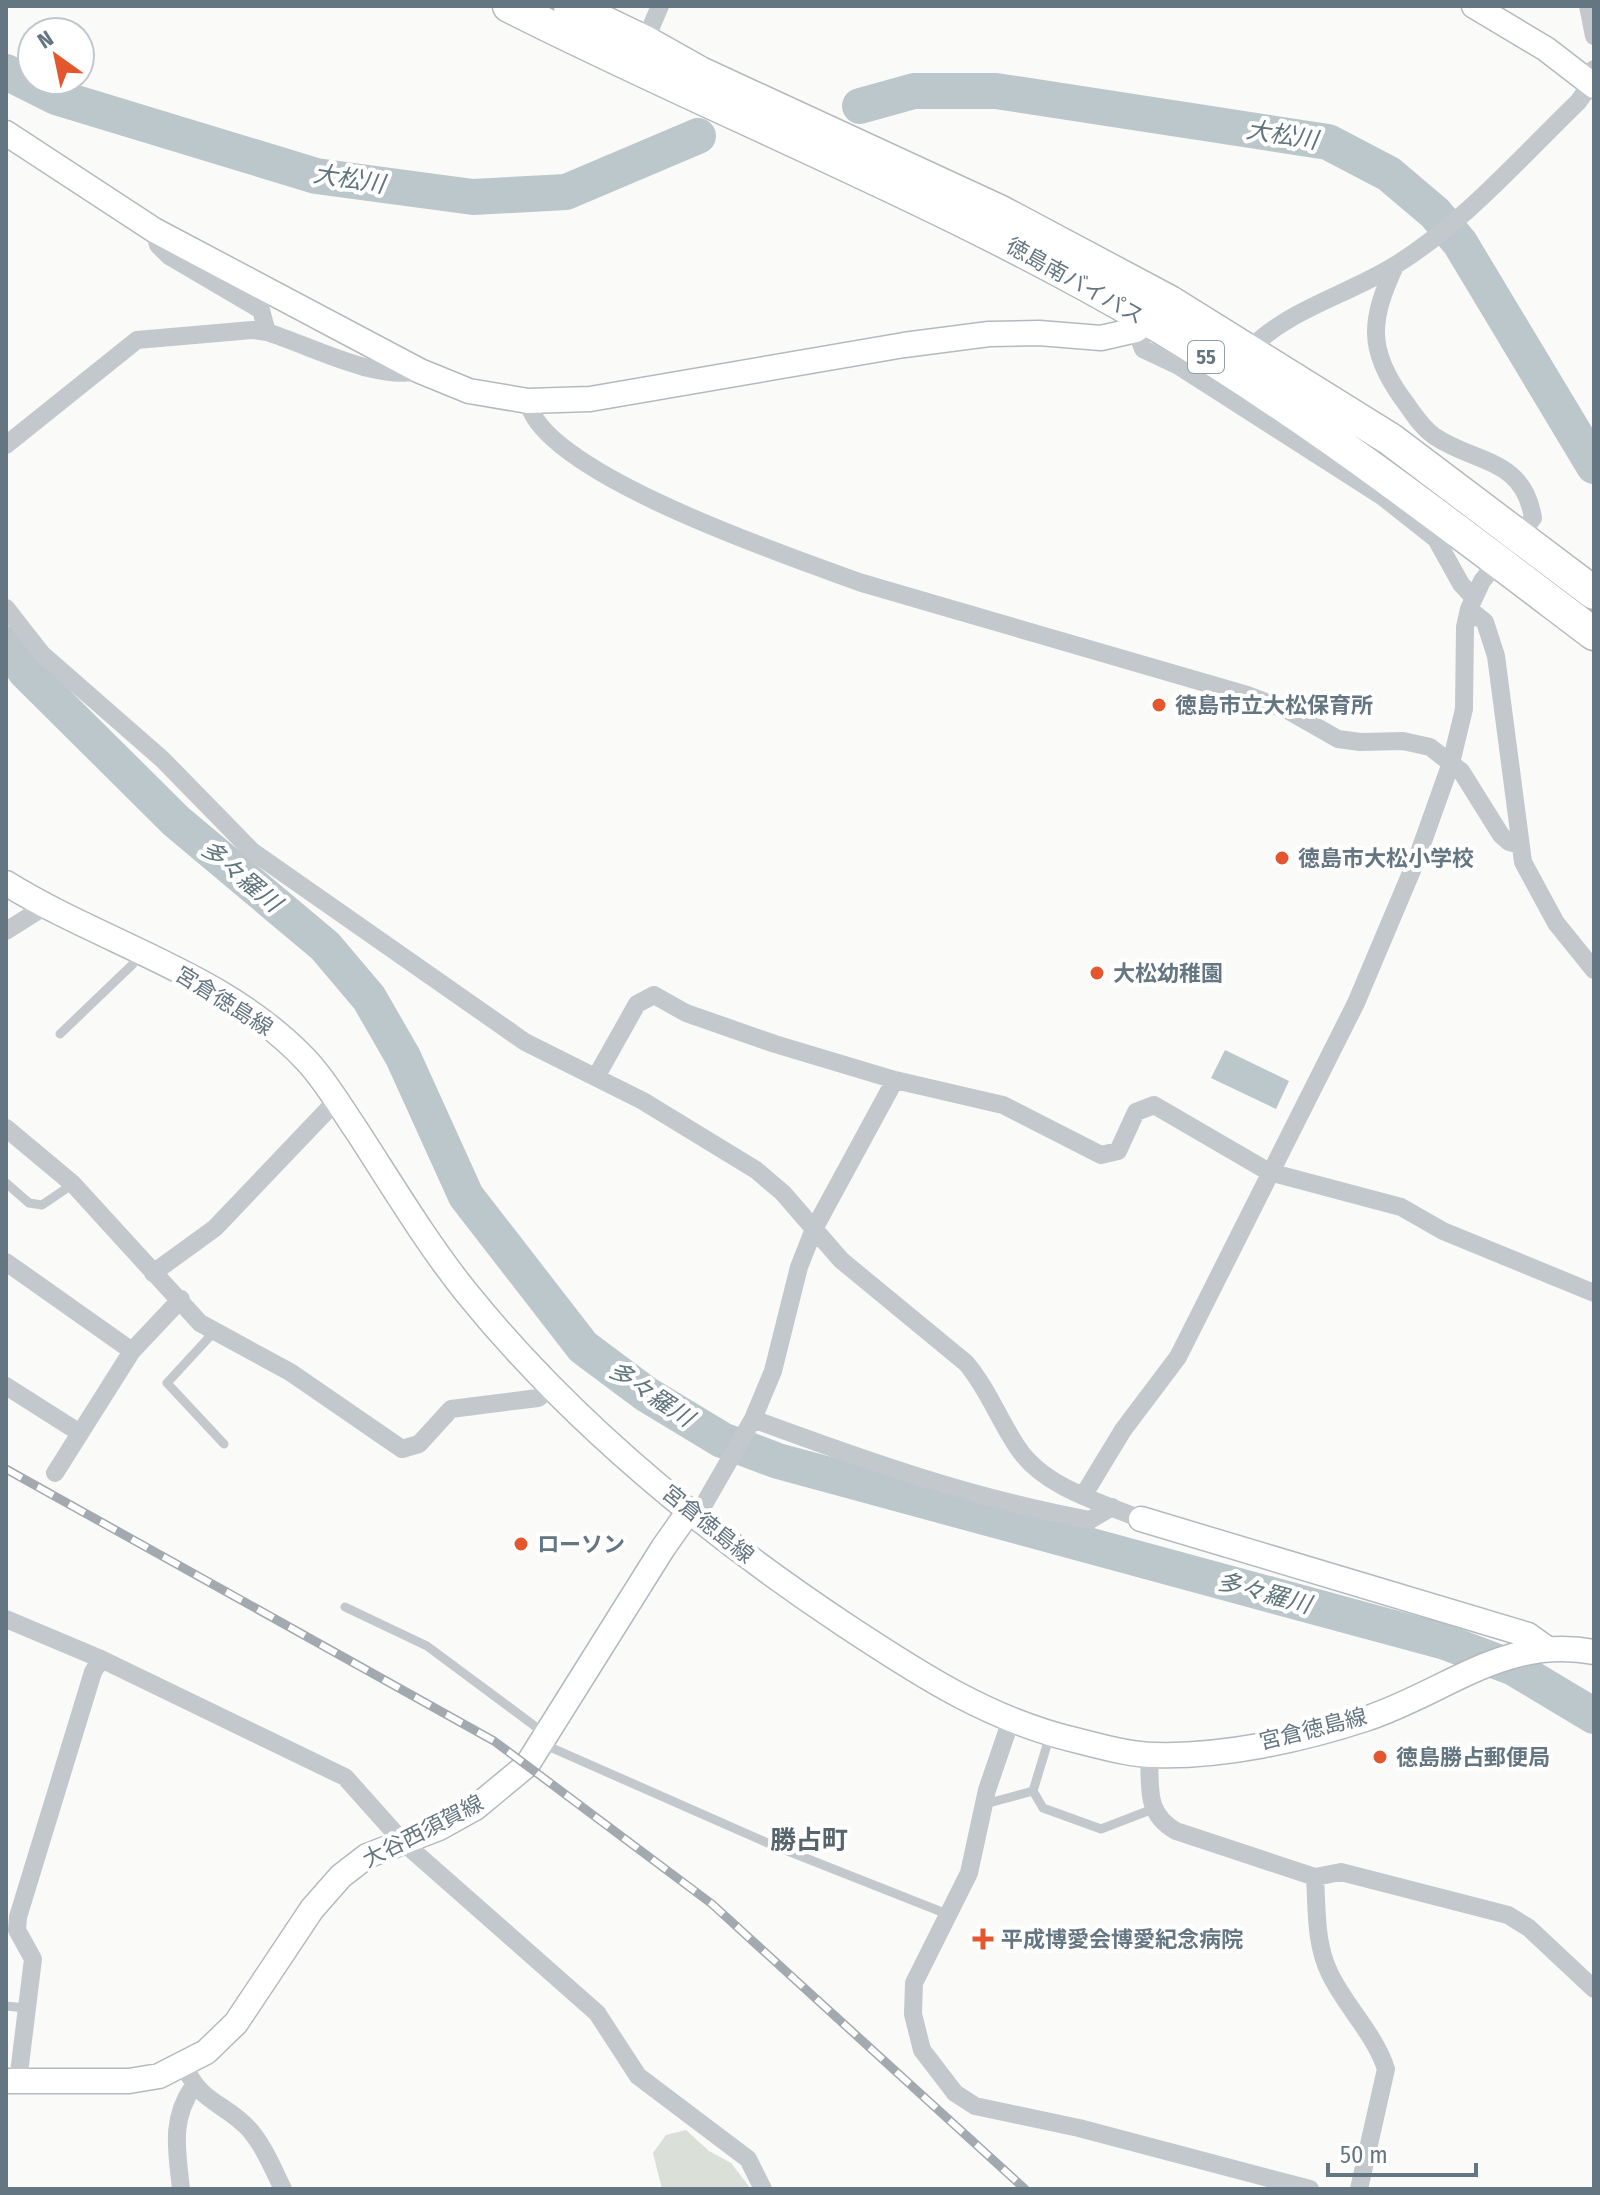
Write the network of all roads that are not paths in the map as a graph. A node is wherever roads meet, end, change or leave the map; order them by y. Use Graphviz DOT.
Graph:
graph roads {
  1 [pos="509,6"];
  2 [pos="570,6"];
  3 [pos="660,6"];
  4 [pos="1474,6"];
  5 [pos="1588,6"];
  6 [pos="1594,36"];
  7 [pos="640,54"];
  8 [pos="1593,80"];
  9 [pos="6,133"];
  10 [pos="154,230"];
  11 [pos="1395,266"];
  12 [pos="1152,318"];
  13 [pos="267,332"];
  14 [pos="1250,349"];
  15 [pos="420,371"];
  16 [pos="528,401"];
  17 [pos="6,445"];
  18 [pos="1520,536"];
  19 [pos="1498,562"];
  20 [pos="1594,593"];
  21 [pos="1471,603"];
  22 [pos="6,608"];
  23 [pos="1594,634"];
  24 [pos="1451,763"];
  25 [pos="1519,845"];
  26 [pos="6,883"];
  27 [pos="44,907"];
  28 [pos="6,931"];
  29 [pos="139,952"];
  30 [pos="1594,970"];
  31 [pos="60,1034"];
  32 [pos="596,1077"];
  33 [pos="895,1080"];
  34 [pos="336,1101"];
  35 [pos="6,1128"];
  36 [pos="1269,1172"];
  37 [pos="6,1183"];
  38 [pos="73,1184"];
  39 [pos="814,1229"];
  40 [pos="6,1262"];
  41 [pos="153,1273"];
  42 [pos="1594,1293"];
  43 [pos="181,1299"];
  44 [pos="214,1332"];
  45 [pos="132,1351"];
  46 [pos="6,1386"];
  47 [pos="553,1387"];
  48 [pos="751,1424"];
  49 [pos="80,1433"];
  50 [pos="224,1444"];
  51 [pos="55,1473"];
  52 [pos="1083,1496"];
  53 [pos="1112,1507"];
  54 [pos="689,1511"];
  55 [pos="1141,1519"];
  56 [pos="345,1607"];
  57 [pos="6,1619"];
  58 [pos="1536,1650"];
  59 [pos="1594,1652"];
  60 [pos="101,1659"];
  61 [pos="1011,1720"];
  62 [pos="1050,1733"];
  63 [pos="545,1740"];
  64 [pos="1149,1755"];
  65 [pos="1033,1791"];
  66 [pos="985,1804"];
  67 [pos="1153,1809"];
  68 [pos="403,1842"];
  69 [pos="1315,1877"];
  70 [pos="947,1914"];
  71 [pos="1594,1989"];
  72 [pos="6,2006"];
  73 [pos="25,2008"];
  74 [pos="188,2076"];
  75 [pos="12,2081"];
  76 [pos="1363,2188"];
  77 [pos="181,2189"];
  78 [pos="283,2189"];
  79 [pos="763,2189"];
  80 [pos="1310,2189"];
  1 -- 7 [label="highway, 徳島南バイパス / 55"];
  2 -- 7 [label="highway, 徳島南バイパス / 55"];
  3 -- 7 [label="street"];
  4 -- 8 [label="main road"];
  5 -- 6 [label="street"];
  7 -- 12 [label="highway, 徳島南バイパス / 55"];
  8 -- 11 [label="street"];
  9 -- 10 [label="main road"];
  10 -- 13 [label="street"];
  10 -- 15 [label="main road"];
  11 -- 14 [label="street"];
  11 -- 18 [label="street"];
  12 -- 14 [label="highway, 徳島南バイパス / 55"];
  12 -- 16 [label="main road"];
  12 -- 19 [label="highway, 徳島南バイパス / 55"];
  12 -- 21 [label="street"];
  13 -- 15 [label="street"];
  13 -- 17 [label="street"];
  14 -- 18 [label="highway, 徳島南バイパス / 55"];
  15 -- 16 [label="main road"];
  16 -- 24 [label="street"];
  18 -- 19 [label="street"];
  18 -- 20 [label="highway, 徳島南バイパス / 55"];
  19 -- 21 [label="street"];
  19 -- 23 [label="highway, 徳島南バイパス / 55"];
  21 -- 24 [label="street"];
  21 -- 25 [label="street"];
  22 -- 32 [label="street"];
  24 -- 25 [label="street"];
  24 -- 36 [label="street"];
  25 -- 30 [label="street"];
  26 -- 27 [label="main road, 宮倉徳島線"];
  27 -- 28 [label="street"];
  27 -- 29 [label="main road, 宮倉徳島線"];
  29 -- 31 [label="lane"];
  29 -- 34 [label="main road, 宮倉徳島線"];
  32 -- 33 [label="street"];
  32 -- 39 [label="street"];
  33 -- 36 [label="street"];
  33 -- 39 [label="street"];
  34 -- 41 [label="street"];
  34 -- 47 [label="main road, 宮倉徳島線"];
  35 -- 38 [label="street"];
  36 -- 42 [label="street"];
  36 -- 52 [label="street"];
  37 -- 38 [label="lane"];
  38 -- 41 [label="street"];
  39 -- 48 [label="street"];
  39 -- 52 [label="street"];
  40 -- 45 [label="street"];
  41 -- 43 [label="street"];
  43 -- 44 [label="street"];
  43 -- 45 [label="street"];
  44 -- 47 [label="street"];
  44 -- 50 [label="lane"];
  45 -- 49 [label="street"];
  46 -- 49 [label="street"];
  47 -- 54 [label="main road, 宮倉徳島線"];
  48 -- 53 [label="street"];
  48 -- 54 [label="street"];
  49 -- 51 [label="street"];
  52 -- 53 [label="street"];
  53 -- 55 [label="street"];
  54 -- 61 [label="main road, 宮倉徳島線"];
  54 -- 63 [label="main road, 大谷西須賀線"];
  55 -- 58 [label="main road"];
  56 -- 63 [label="lane"];
  57 -- 60 [label="street"];
  58 -- 59 [label="main road, 宮倉徳島線"];
  58 -- 64 [label="main road, 宮倉徳島線"];
  60 -- 68 [label="street"];
  60 -- 73 [label="street"];
  61 -- 62 [label="main road, 宮倉徳島線"];
  61 -- 66 [label="street"];
  62 -- 64 [label="main road, 宮倉徳島線"];
  62 -- 65 [label="lane"];
  63 -- 68 [label="main road, 大谷西須賀線"];
  63 -- 70 [label="lane"];
  64 -- 67 [label="street"];
  65 -- 66 [label="lane"];
  65 -- 67 [label="lane"];
  66 -- 70 [label="street"];
  67 -- 69 [label="street"];
  68 -- 74 [label="main road, 大谷西須賀線"];
  68 -- 79 [label="street"];
  69 -- 71 [label="street"];
  69 -- 76 [label="street"];
  70 -- 80 [label="street"];
  72 -- 73 [label="lane"];
  73 -- 75 [label="street"];
  74 -- 75 [label="main road, 大谷西須賀線"];
  74 -- 77 [label="street"];
  74 -- 78 [label="street"];
}
